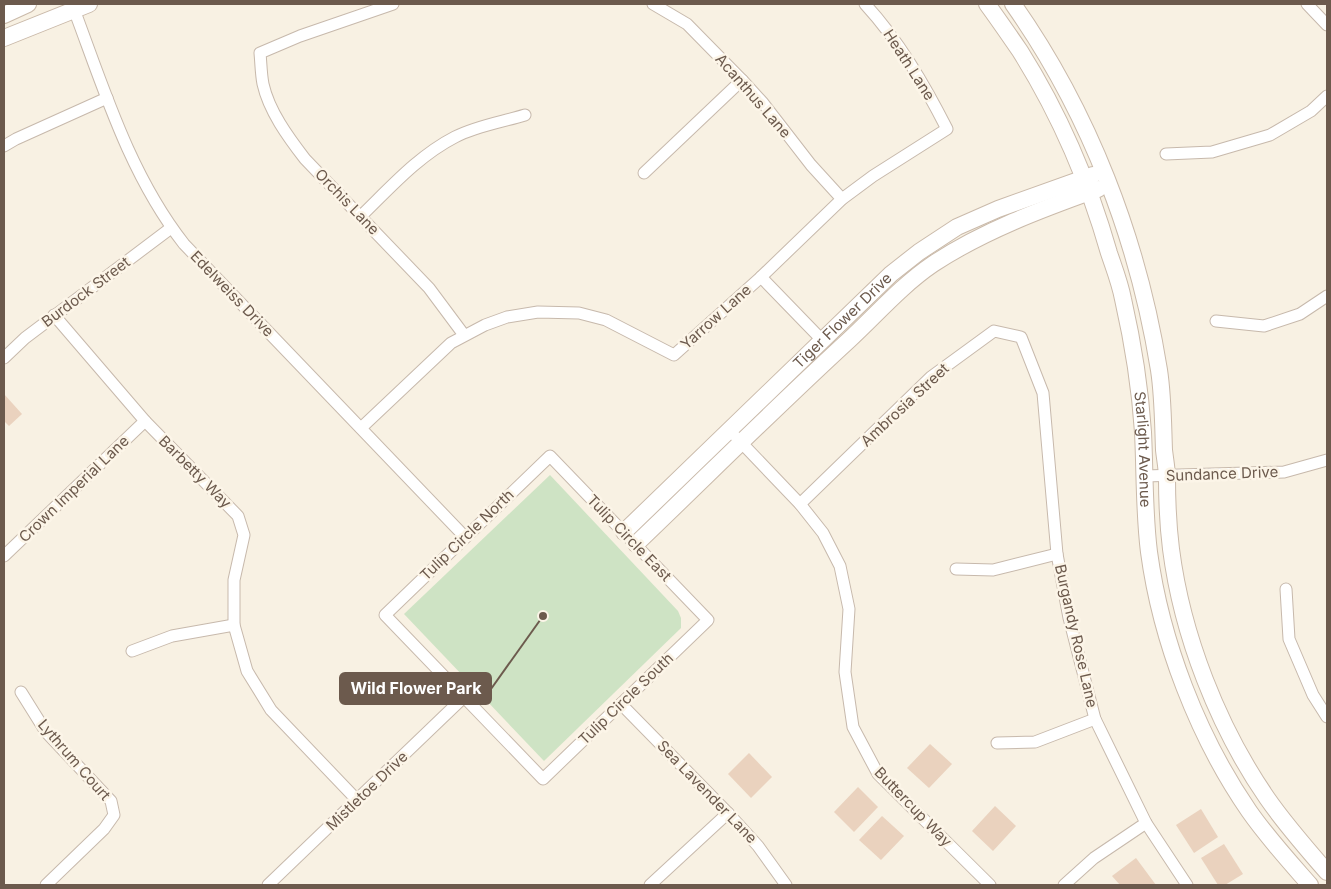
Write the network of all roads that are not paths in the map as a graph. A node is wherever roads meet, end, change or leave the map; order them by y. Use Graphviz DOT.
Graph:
graph roads {
  1 [pos="28,4"];
  2 [pos="393,4"];
  3 [pos="653,4"];
  4 [pos="866,4"];
  5 [pos="986,4"];
  6 [pos="1013,4"];
  7 [pos="1307,4"];
  8 [pos="78,5"];
  9 [pos="4,14"];
  10 [pos="1327,25"];
  11 [pos="4,38"];
  12 [pos="742,80"];
  13 [pos="1327,96"];
  14 [pos="106,98"];
  15 [pos="525,115"];
  16 [pos="947,129"];
  17 [pos="4,146"];
  18 [pos="1166,154"];
  19 [pos="644,173"];
  20 [pos="1106,179"];
  21 [pos="1086,186"];
  22 [pos="842,199"];
  23 [pos="361,216"];
  24 [pos="171,228"];
  25 [pos="761,277"];
  26 [pos="1327,296"];
  27 [pos="54,315"];
  28 [pos="1216,321"];
  29 [pos="464,336"];
  30 [pos="1021,337"];
  31 [pos="822,340"];
  32 [pos="4,358"];
  33 [pos="145,421"];
  34 [pos="361,428"];
  35 [pos="729,430"];
  36 [pos="741,443"];
  37 [pos="550,456"];
  38 [pos="1327,460"];
  39 [pos="1145,476"];
  40 [pos="1167,476"];
  41 [pos="800,504"];
  42 [pos="624,532"];
  43 [pos="465,537"];
  44 [pos="636,544"];
  45 [pos="1057,554"];
  46 [pos="4,556"];
  47 [pos="956,568"];
  48 [pos="1286,588"];
  49 [pos="708,620"];
  50 [pos="234,625"];
  51 [pos="132,651"];
  52 [pos="22,692"];
  53 [pos="465,696"];
  54 [pos="621,704"];
  55 [pos="1327,717"];
  56 [pos="1095,719"];
  57 [pos="997,743"];
  58 [pos="357,800"];
  59 [pos="728,813"];
  60 [pos="1146,823"];
  61 [pos="1327,872"];
  62 [pos="46,885"];
  63 [pos="268,885"];
  64 [pos="650,885"];
  65 [pos="786,885"];
  66 [pos="990,885"];
  67 [pos="1064,885"];
  68 [pos="1187,885"];
  69 [pos="1310,885"];
  1 -- 9 [label="street"];
  2 -- 23 [label="street, Orchis Lane"];
  3 -- 12 [label="street, Acanthus Lane"];
  4 -- 16 [label="street, Heath Lane"];
  5 -- 21 [label="street, Starlight Avenue"];
  6 -- 20 [label="street, Starlight Avenue"];
  7 -- 10 [label="street"];
  8 -- 11 [label="street"];
  8 -- 14 [label="street, Edelweiss Drive"];
  12 -- 19 [label="street"];
  12 -- 22 [label="street, Acanthus Lane"];
  13 -- 18 [label="street"];
  14 -- 17 [label="street"];
  14 -- 24 [label="street, Edelweiss Drive"];
  15 -- 23 [label="street"];
  16 -- 22 [label="street, Yarrow Lane"];
  20 -- 21 [label="street, Tiger Flower Drive"];
  20 -- 40 [label="street, Starlight Avenue"];
  21 -- 31 [label="street, Tiger Flower Drive"];
  21 -- 36 [label="street, Tiger Flower Drive"];
  21 -- 39 [label="street, Starlight Avenue"];
  22 -- 25 [label="street, Yarrow Lane"];
  23 -- 29 [label="street, Orchis Lane"];
  24 -- 27 [label="street, Burdock Street"];
  24 -- 34 [label="street, Edelweiss Drive"];
  25 -- 29 [label="street, Yarrow Lane"];
  25 -- 31 [label="street"];
  26 -- 28 [label="street"];
  27 -- 32 [label="street, Burdock Street"];
  27 -- 33 [label="street, Barbetty Way"];
  29 -- 34 [label="street, Yarrow Lane"];
  30 -- 41 [label="street, Ambrosia Street"];
  30 -- 45 [label="street, Burgandy Rose Lane"];
  31 -- 35 [label="street, Tiger Flower Drive"];
  33 -- 46 [label="street, Crown Imperial Lane"];
  33 -- 50 [label="street, Barbetty Way"];
  34 -- 43 [label="street, Edelweiss Drive"];
  35 -- 36 [label="street, Buttercup Way"];
  35 -- 42 [label="street, Tiger Flower Drive"];
  36 -- 41 [label="street, Buttercup Way"];
  36 -- 44 [label="street, Tiger Flower Drive"];
  37 -- 42 [label="street, Tulip Circle East"];
  37 -- 43 [label="street, Tulip Circle North"];
  38 -- 40 [label="street, Sundance Drive"];
  39 -- 40 [label="street, Sundance Drive"];
  39 -- 69 [label="street, Starlight Avenue"];
  40 -- 61 [label="street, Starlight Avenue"];
  41 -- 66 [label="street, Buttercup Way"];
  42 -- 44 [label="street, Tulip Circle East"];
  43 -- 53 [label="street, Tulip Circle North"];
  44 -- 49 [label="street, Tulip Circle East"];
  45 -- 47 [label="street"];
  45 -- 56 [label="street, Burgandy Rose Lane"];
  48 -- 55 [label="street"];
  49 -- 54 [label="street, Tulip Circle South"];
  50 -- 51 [label="street"];
  50 -- 58 [label="street, Barbetty Way"];
  52 -- 62 [label="street, Lythrum Court"];
  53 -- 54 [label="street, Tulip Circle South"];
  53 -- 58 [label="street, Mistletoe Drive"];
  54 -- 59 [label="street, Sea Lavender Lane"];
  56 -- 57 [label="street"];
  56 -- 60 [label="street, Burgandy Rose Lane"];
  58 -- 63 [label="street, Mistletoe Drive"];
  59 -- 64 [label="street"];
  59 -- 65 [label="street, Sea Lavender Lane"];
  60 -- 67 [label="street"];
  60 -- 68 [label="street, Burgandy Rose Lane"];
}
